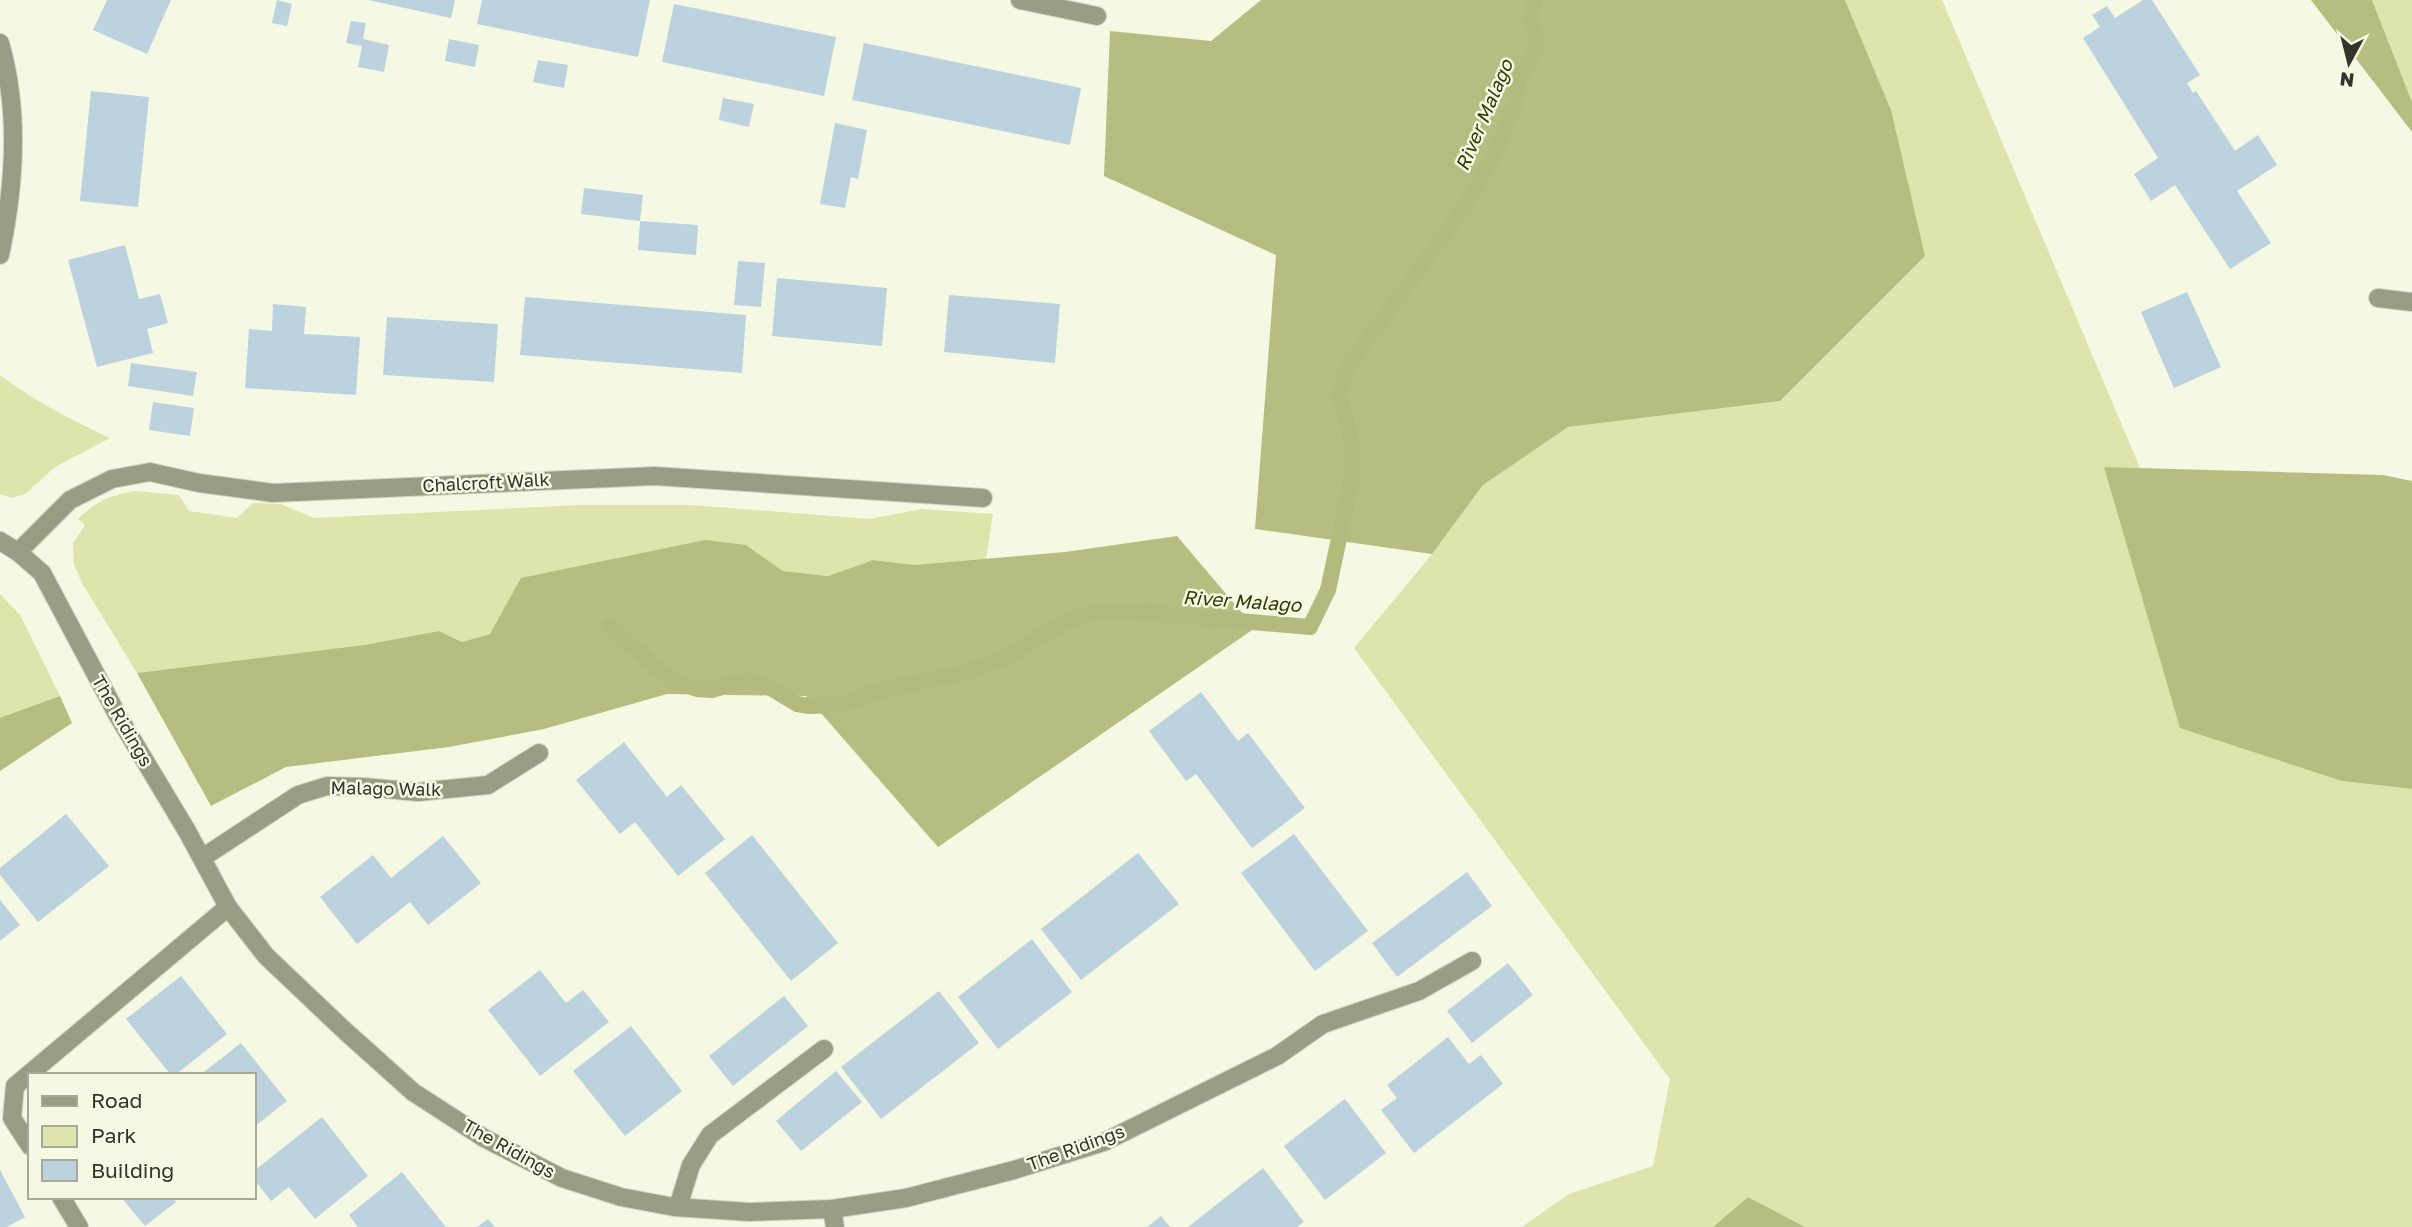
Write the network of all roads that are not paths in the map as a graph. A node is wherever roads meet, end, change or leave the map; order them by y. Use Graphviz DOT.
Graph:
graph roads {
  1 [pos="1020,0"];
  2 [pos="1057,4"];
  3 [pos="1097,16"];
  4 [pos="0,43"];
  5 [pos="0,255"];
  6 [pos="2378,298"];
  7 [pos="2412,302"];
  8 [pos="983,498"];
  9 [pos="0,541"];
  10 [pos="18,552"];
  11 [pos="539,753"];
  12 [pos="202,858"];
  13 [pos="228,907"];
  14 [pos="1472,961"];
  15 [pos="824,1049"];
  16 [pos="30,1073"];
  17 [pos="28,1075"];
  18 [pos="28,1143"];
  19 [pos="62,1199"];
  20 [pos="678,1207"];
  21 [pos="833,1218"];
  22 [pos="79,1227"];
  1 -- 2 [label="street"];
  2 -- 3 [label="street"];
  4 -- 5 [label="street"];
  6 -- 7 [label="street"];
  8 -- 10 [label="street, Chalcroft Walk"];
  9 -- 10 [label="street, The Ridings"];
  10 -- 12 [label="street, The Ridings"];
  11 -- 12 [label="street, Malago Walk"];
  12 -- 13 [label="street, The Ridings"];
  13 -- 16 [label="street"];
  13 -- 20 [label="street, The Ridings"];
  14 -- 21 [label="street, The Ridings"];
  15 -- 20 [label="street"];
  17 -- 18 [label="street"];
  19 -- 22 [label="street"];
  20 -- 21 [label="street, The Ridings"];
}
